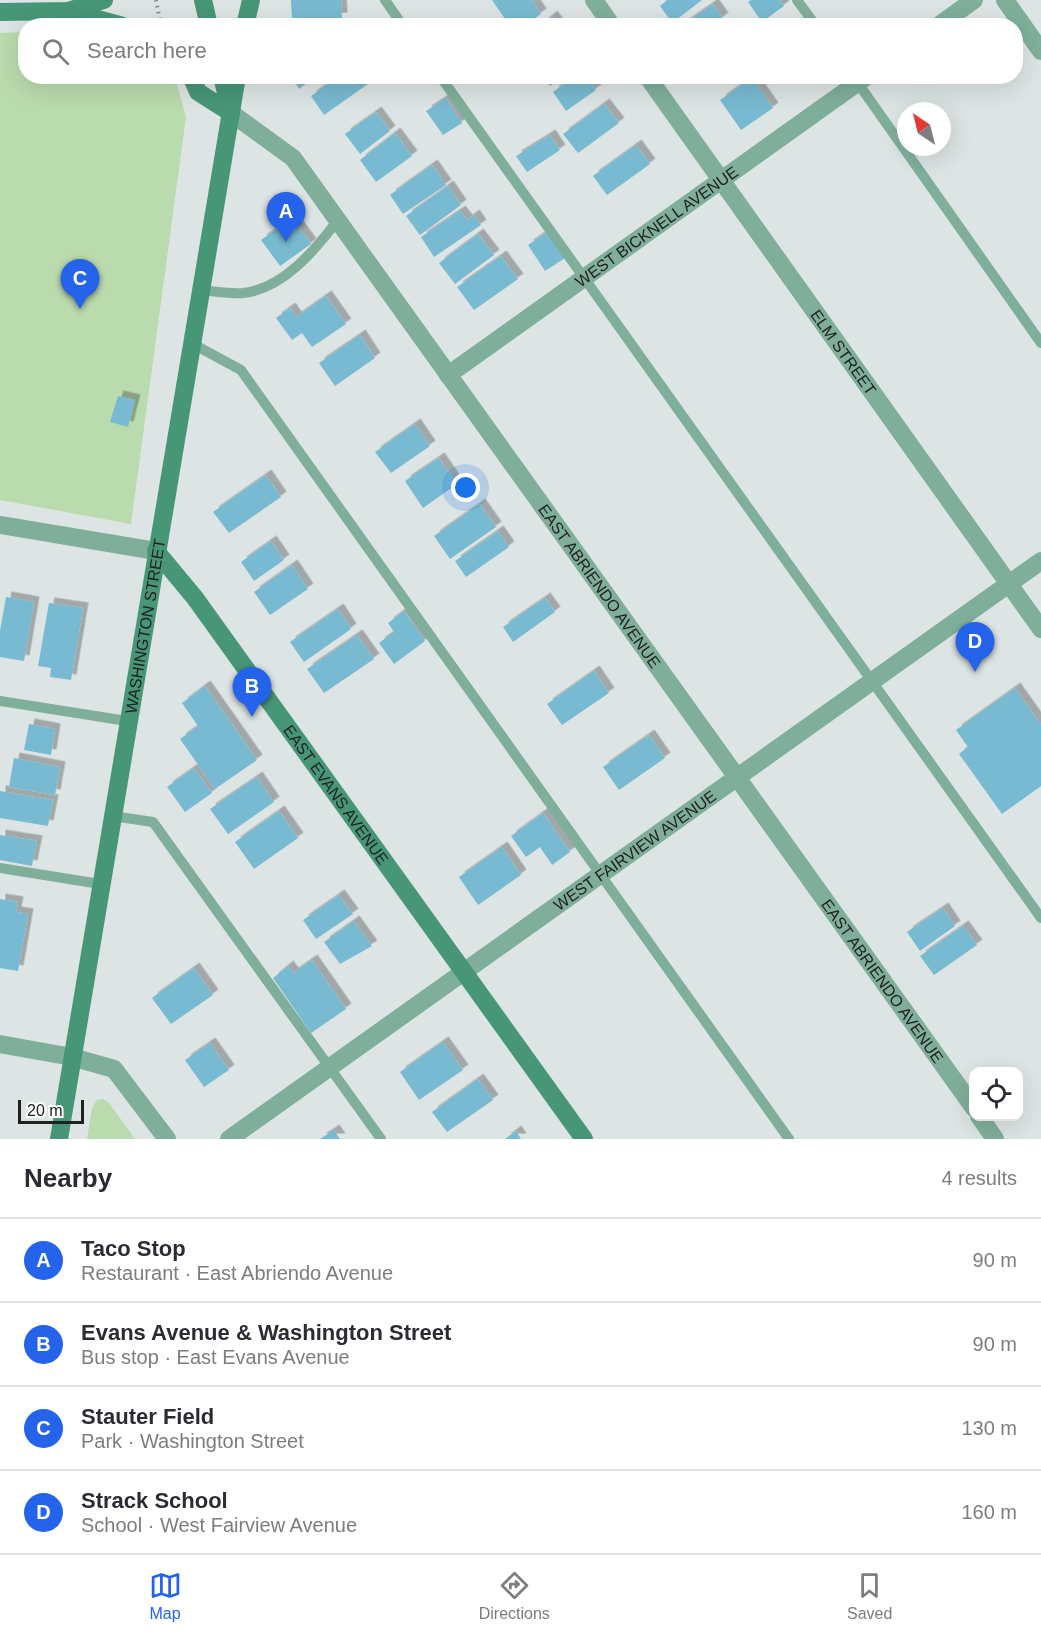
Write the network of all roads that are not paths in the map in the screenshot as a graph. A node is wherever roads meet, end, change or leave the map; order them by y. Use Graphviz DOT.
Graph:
graph roads {
  1 [pos="104,0"];
  2 [pos="203,0"];
  3 [pos="250,0"];
  4 [pos="385,0"];
  5 [pos="594,0"];
  6 [pos="797,0"];
  7 [pos="974,0"];
  8 [pos="1005,0"];
  9 [pos="68,11"];
  10 [pos="0,12"];
  11 [pos="94,18"];
  12 [pos="207,18"];
  13 [pos="247,18"];
  14 [pos="397,18"];
  15 [pos="606,18"];
  16 [pos="810,18"];
  17 [pos="949,18"];
  18 [pos="1018,18"];
  19 [pos="1023,26"];
  20 [pos="1041,51"];
  21 [pos="194,84"];
  22 [pos="224,84"];
  23 [pos="236,84"];
  24 [pos="446,84"];
  25 [pos="653,84"];
  26 [pos="852,84"];
  27 [pos="862,84"];
  28 [pos="231,113"];
  29 [pos="721,181"];
  30 [pos="338,220"];
  31 [pos="584,278"];
  32 [pos="200,290"];
  33 [pos="191,343"];
  34 [pos="1041,343"];
  35 [pos="448,375"];
  36 [pos="0,525"];
  37 [pos="156,551"];
  38 [pos="1041,561"];
  39 [pos="1009,584"];
  40 [pos="1041,629"];
  41 [pos="873,681"];
  42 [pos="0,701"];
  43 [pos="127,721"];
  44 [pos="737,778"];
  45 [pos="112,816"];
  46 [pos="0,868"];
  47 [pos="600,875"];
  48 [pos="100,884"];
  49 [pos="1041,918"];
  50 [pos="464,971"];
  51 [pos="0,1044"];
  52 [pos="72,1057"];
  53 [pos="330,1068"];
  54 [pos="969,1101"];
  55 [pos="983,1121"];
  56 [pos="58,1139"];
  57 [pos="167,1139"];
  58 [pos="229,1139"];
  59 [pos="381,1139"];
  60 [pos="584,1139"];
  61 [pos="789,1139"];
  62 [pos="996,1139"];
  1 -- 9 [label="street"];
  2 -- 12 [label="street"];
  3 -- 13 [label="street"];
  4 -- 14 [label="lane"];
  5 -- 15 [label="street"];
  6 -- 16 [label="lane"];
  7 -- 17 [label="street"];
  8 -- 18 [label="street"];
  9 -- 10 [label="street"];
  9 -- 11 [label="street"];
  19 -- 20 [label="street"];
  21 -- 28 [label="street"];
  22 -- 28 [label="street"];
  23 -- 28 [label="street, WASHINGTON STREET"];
  24 -- 31 [label="lane"];
  25 -- 29 [label="street, ELM STREET"];
  26 -- 29 [label="street, WEST BICKNELL AVENUE"];
  27 -- 34 [label="lane"];
  28 -- 30 [label="street, EAST ABRIENDO AVENUE"];
  28 -- 32 [label="street, WASHINGTON STREET"];
  29 -- 31 [label="street, WEST BICKNELL AVENUE"];
  29 -- 39 [label="street, ELM STREET"];
  30 -- 32 [label="lane"];
  30 -- 35 [label="street, EAST ABRIENDO AVENUE"];
  31 -- 35 [label="street, WEST BICKNELL AVENUE"];
  31 -- 41 [label="lane"];
  32 -- 33 [label="street, WASHINGTON STREET"];
  33 -- 37 [label="street, WASHINGTON STREET"];
  33 -- 47 [label="lane"];
  35 -- 44 [label="street, EAST ABRIENDO AVENUE"];
  36 -- 37 [label="street"];
  37 -- 43 [label="street, WASHINGTON STREET"];
  37 -- 50 [label="street, EAST EVANS AVENUE"];
  38 -- 39 [label="street, WEST FAIRVIEW AVENUE"];
  39 -- 40 [label="street, ELM STREET"];
  39 -- 41 [label="street, WEST FAIRVIEW AVENUE"];
  41 -- 44 [label="street, WEST FAIRVIEW AVENUE"];
  41 -- 49 [label="lane"];
  42 -- 43 [label="lane"];
  43 -- 45 [label="street, WASHINGTON STREET"];
  44 -- 47 [label="street, WEST FAIRVIEW AVENUE"];
  44 -- 54 [label="street, EAST ABRIENDO AVENUE"];
  45 -- 48 [label="street, WASHINGTON STREET"];
  45 -- 53 [label="lane"];
  46 -- 48 [label="lane"];
  47 -- 50 [label="street, WEST FAIRVIEW AVENUE"];
  47 -- 61 [label="lane"];
  48 -- 52 [label="street, WASHINGTON STREET"];
  50 -- 53 [label="street, WEST FAIRVIEW AVENUE"];
  50 -- 60 [label="street, EAST EVANS AVENUE"];
  51 -- 52 [label="street"];
  52 -- 56 [label="street, WASHINGTON STREET"];
  52 -- 57 [label="street"];
  53 -- 58 [label="street, WEST FAIRVIEW AVENUE"];
  53 -- 59 [label="lane"];
  55 -- 62 [label="street"];
}
